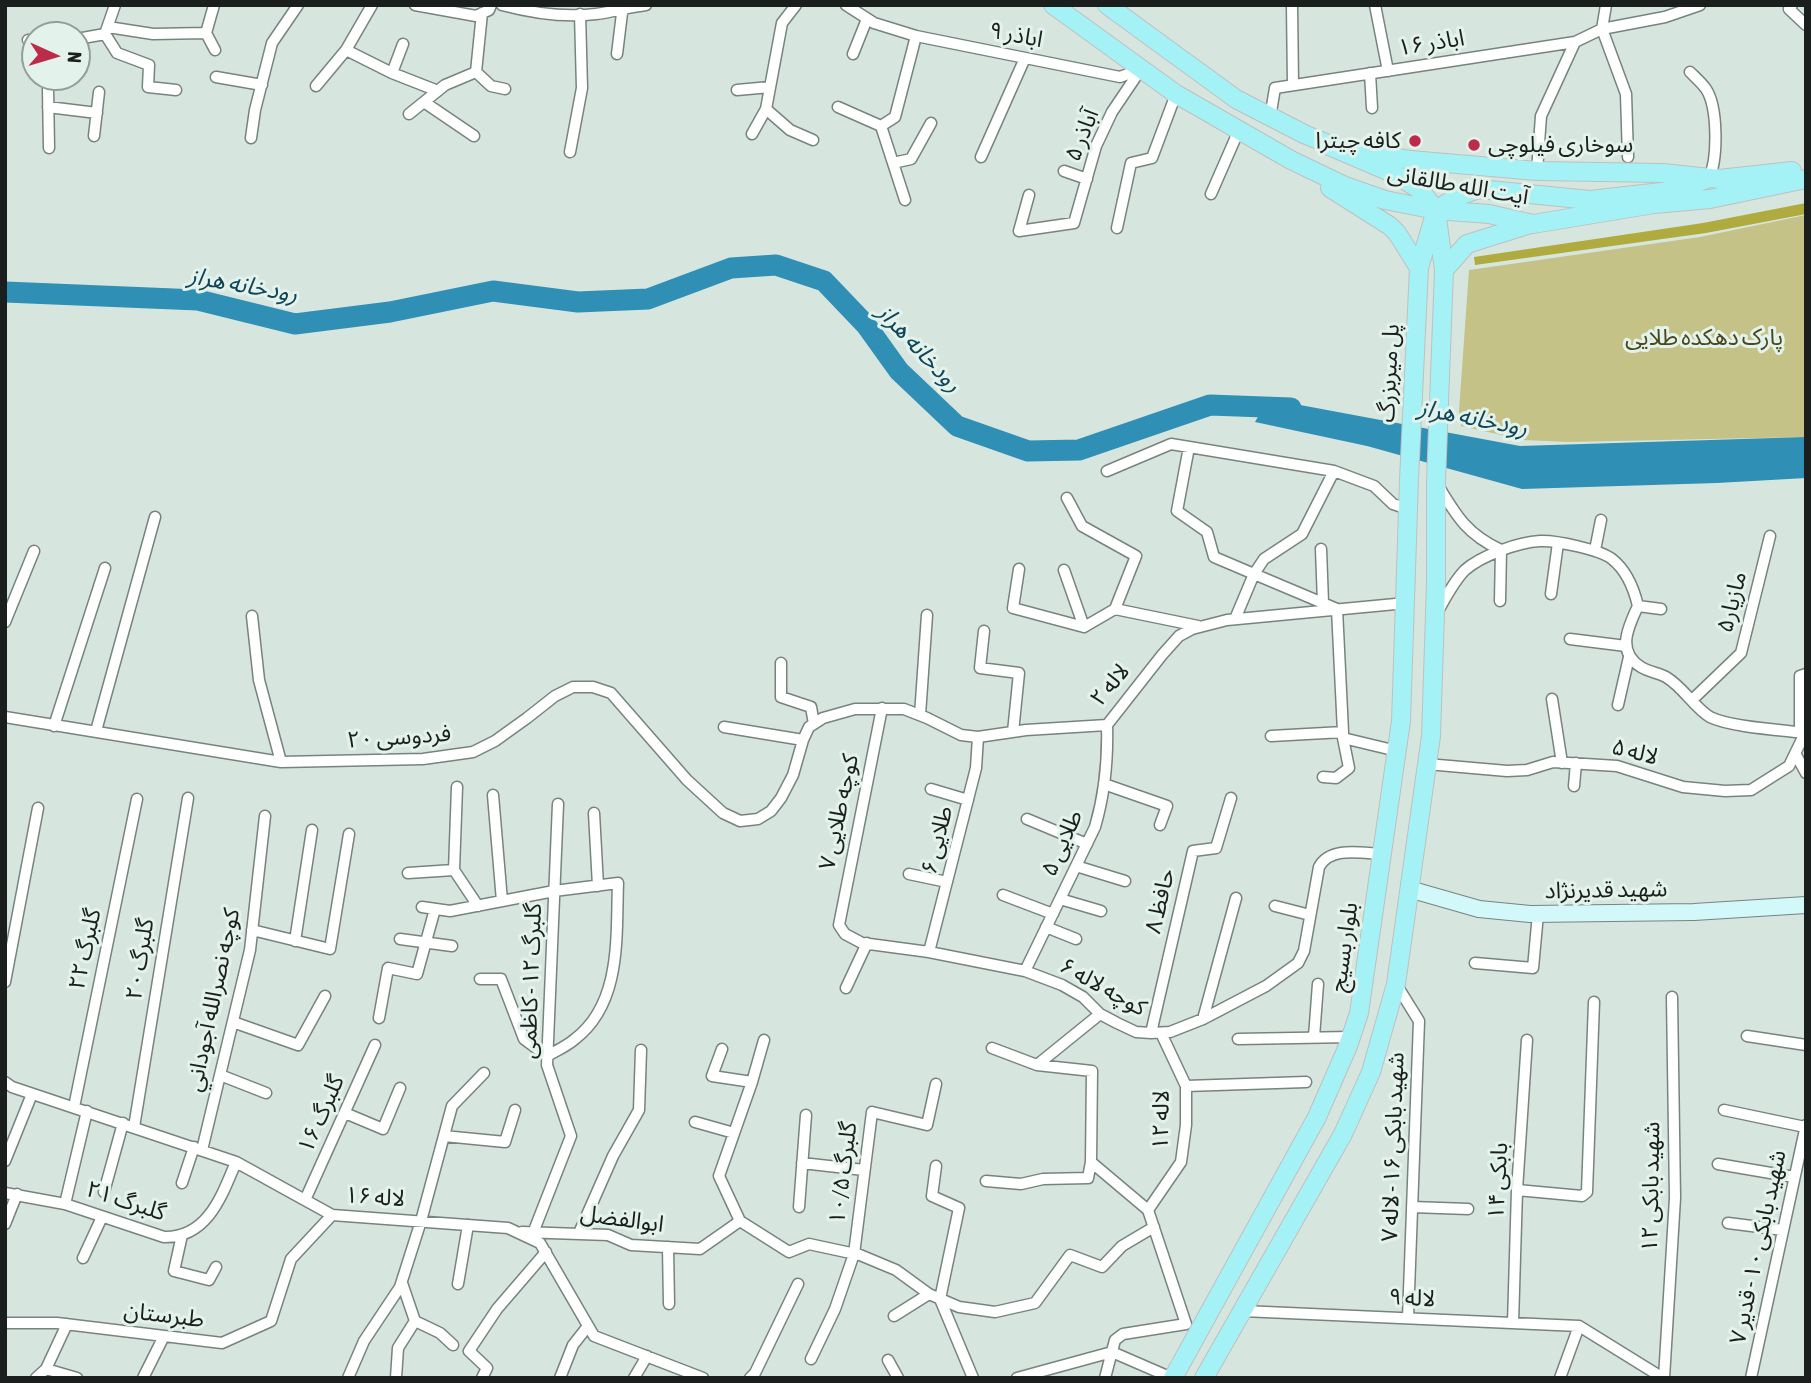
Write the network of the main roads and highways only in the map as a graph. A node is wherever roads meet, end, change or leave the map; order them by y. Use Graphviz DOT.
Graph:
graph roads {
  1 [pos="1053,5"];
  2 [pos="1108,6"];
  3 [pos="1327,145"];
  4 [pos="1291,160"];
  5 [pos="1806,168"];
  6 [pos="1383,169"];
  7 [pos="1709,178"];
  8 [pos="1806,179"];
  9 [pos="1490,190"];
  10 [pos="1370,195"];
  11 [pos="1436,210"];
  12 [pos="1489,214"];
  13 [pos="1533,223"];
  14 [pos="1419,268"];
  15 [pos="1444,270"];
  16 [pos="1409,481"];
  17 [pos="1406,582"];
  18 [pos="1436,583"];
  19 [pos="1315,1120"];
  20 [pos="1343,1134"];
  21 [pos="1173,1378"];
  22 [pos="1204,1378"];
  1 -- 4 [label="main road, آیت الله طالقانی"];
  2 -- 3 [label="main road, آیت الله طالقانی"];
  3 -- 6 [label="main road"];
  3 -- 7 [label="main road, آیت الله طالقانی"];
  4 -- 10 [label="main road, آیت الله طالقانی"];
  4 -- 14 [label="main road"];
  5 -- 7 [label="main road"];
  6 -- 10 [label="main road"];
  6 -- 11 [label="main road"];
  7 -- 9 [label="main road"];
  8 -- 13 [label="main road, آیت الله طالقانی"];
  9 -- 11 [label="main road"];
  9 -- 12 [label="main road"];
  10 -- 11 [label="main road, آیت الله طالقانی"];
  11 -- 12 [label="main road, آیت الله طالقانی"];
  11 -- 14 [label="main road, پل میربزرگ"];
  11 -- 15 [label="main road"];
  12 -- 13 [label="main road, آیت الله طالقانی"];
  13 -- 15 [label="main road"];
  14 -- 16 [label="main road, پل میربزرگ"];
  15 -- 18 [label="main road"];
  16 -- 17 [label="main road, بلوار بسیج"];
  17 -- 18 [label="main road"];
  17 -- 19 [label="main road, بلوار بسیج"];
  18 -- 20 [label="main road"];
  19 -- 20 [label="main road"];
  19 -- 21 [label="main road, بلوار بسیج"];
  20 -- 22 [label="main road"];
}
